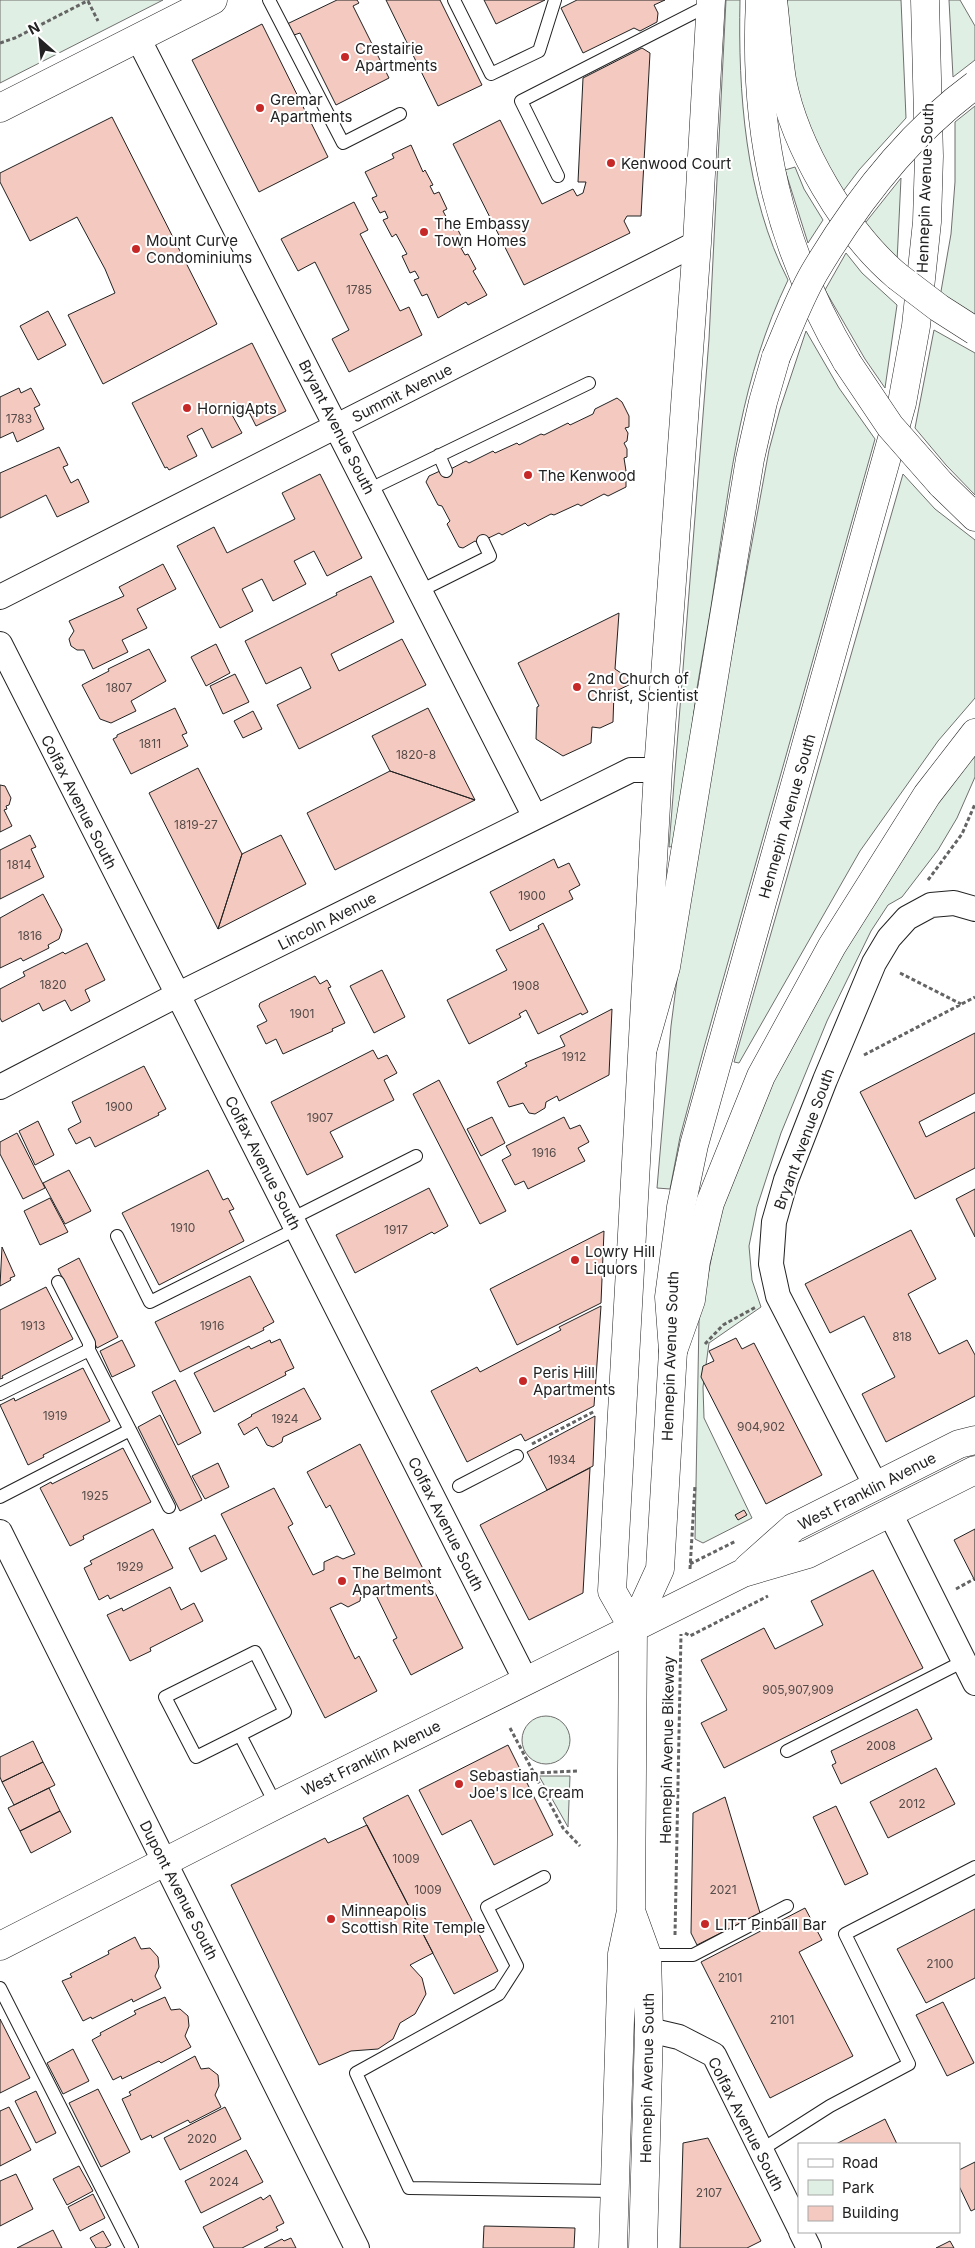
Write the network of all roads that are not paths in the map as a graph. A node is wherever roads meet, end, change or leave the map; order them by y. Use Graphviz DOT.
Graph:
graph roads {
  1 [pos="213,0"];
  2 [pos="269,0"];
  3 [pos="454,0"];
  4 [pos="555,0"];
  5 [pos="760,0"];
  6 [pos="773,0"];
  7 [pos="925,0"];
  8 [pos="711,2"];
  9 [pos="138,38"];
  10 [pos="975,85"];
  11 [pos="0,108"];
  12 [pos="400,114"];
  13 [pos="558,176"];
  14 [pos="698,244"];
  15 [pos="975,331"];
  16 [pos="589,383"];
  17 [pos="336,426"];
  18 [pos="439,456"];
  19 [pos="446,471"];
  20 [pos="368,490"];
  21 [pos="975,517"];
  22 [pos="483,541"];
  23 [pos="420,591"];
  24 [pos="0,597"];
  25 [pos="0,644"];
  26 [pos="975,733"];
  27 [pos="658,770"];
  28 [pos="535,817"];
  29 [pos="975,908"];
  30 [pos="177,996"];
  31 [pos="642,1048"];
  32 [pos="0,1087"];
  33 [pos="416,1156"];
  34 [pos="294,1224"];
  35 [pos="117,1236"];
  36 [pos="58,1282"];
  37 [pos="89,1350"];
  38 [pos="673,1351"];
  39 [pos="0,1394"];
  40 [pos="130,1430"];
  41 [pos="975,1440"];
  42 [pos="517,1456"];
  43 [pos="975,1470"];
  44 [pos="459,1486"];
  45 [pos="876,1486"];
  46 [pos="0,1497"];
  47 [pos="169,1507"];
  48 [pos="890,1513"];
  49 [pos="0,1532"];
  50 [pos="743,1573"];
  51 [pos="633,1628"];
  52 [pos="964,1661"];
  53 [pos="526,1681"];
  54 [pos="975,1683"];
  55 [pos="240,1735"];
  56 [pos="787,1751"];
  57 [pos="276,1805"];
  58 [pos="165,1862"];
  59 [pos="975,1867"];
  60 [pos="544,1877"];
  61 [pos="787,1906"];
  62 [pos="631,1911"];
  63 [pos="0,1946"];
  64 [pos="647,1955"];
  65 [pos="0,1988"];
  66 [pos="649,2030"];
  67 [pos="761,2150"];
  68 [pos="614,2191"];
  69 [pos="798,2225"];
  70 [pos="802,2233"];
  71 [pos="132,2248"];
  72 [pos="357,2248"];
  73 [pos="613,2248"];
  74 [pos="643,2248"];
  75 [pos="809,2248"];
  1 -- 9 [label="main road"];
  2 -- 12 [label="lane"];
  3 -- 4 [label="lane"];
  5 -- 21 [label="main road, bridge"];
  6 -- 15 [label="main road, bridge"];
  7 -- 38 [label="main road, Hennepin Avenue South"];
  8 -- 13 [label="lane"];
  8 -- 14 [label="main road, Hennepin Avenue South"];
  9 -- 11 [label="main road"];
  9 -- 17 [label="street, Bryant Avenue South"];
  10 -- 31 [label="main road, bridge"];
  14 -- 17 [label="street, Summit Avenue"];
  14 -- 27 [label="main road, Hennepin Avenue South"];
  16 -- 18 [label="lane"];
  17 -- 20 [label="street, Bryant Avenue South"];
  17 -- 24 [label="street, Summit Avenue"];
  18 -- 19 [label="lane"];
  18 -- 20 [label="lane"];
  20 -- 23 [label="street, Bryant Avenue South"];
  22 -- 23 [label="lane"];
  23 -- 28 [label="street, Bryant Avenue South"];
  25 -- 30 [label="street, Colfax Avenue South"];
  26 -- 38 [label="main road"];
  27 -- 28 [label="street, Lincoln Avenue"];
  27 -- 31 [label="main road, Hennepin Avenue South"];
  28 -- 30 [label="street, Lincoln Avenue"];
  29 -- 45 [label="street, Bryant Avenue South"];
  30 -- 32 [label="street, Lincoln Avenue"];
  30 -- 34 [label="street, Colfax Avenue South"];
  31 -- 51 [label="main road, Hennepin Avenue South"];
  33 -- 34 [label="lane"];
  34 -- 35 [label="lane"];
  34 -- 53 [label="street, Colfax Avenue South"];
  36 -- 37 [label="lane"];
  37 -- 39 [label="lane"];
  37 -- 40 [label="lane"];
  38 -- 51 [label="main road, Hennepin Avenue South"];
  40 -- 46 [label="lane"];
  40 -- 47 [label="lane"];
  41 -- 45 [label="main road, West Franklin Avenue"];
  42 -- 44 [label="lane"];
  43 -- 48 [label="main road, West Franklin Avenue"];
  45 -- 50 [label="main road, West Franklin Avenue"];
  48 -- 50 [label="main road, West Franklin Avenue"];
  48 -- 52 [label="street"];
  49 -- 58 [label="street, Dupont Avenue South"];
  50 -- 51 [label="main road, West Franklin Avenue"];
  51 -- 53 [label="main road, West Franklin Avenue"];
  51 -- 62 [label="main road, Hennepin Avenue South"];
  52 -- 54 [label="street"];
  52 -- 56 [label="lane"];
  53 -- 57 [label="main road, West Franklin Avenue"];
  55 -- 55 [label="lane"];
  55 -- 57 [label="lane"];
  57 -- 58 [label="main road, West Franklin Avenue"];
  58 -- 63 [label="main road, West Franklin Avenue"];
  58 -- 72 [label="street, Dupont Avenue South"];
  59 -- 67 [label="lane"];
  60 -- 68 [label="lane"];
  61 -- 64 [label="lane"];
  62 -- 64 [label="main road, Hennepin Avenue South"];
  62 -- 68 [label="main road, Hennepin Avenue South"];
  64 -- 66 [label="main road, Hennepin Avenue South"];
  65 -- 71 [label="lane"];
  66 -- 67 [label="street, Colfax Avenue South"];
  66 -- 74 [label="main road, Hennepin Avenue South"];
  67 -- 69 [label="street, Colfax Avenue South"];
  68 -- 73 [label="main road, Hennepin Avenue South"];
  70 -- 75 [label="street"];
}
